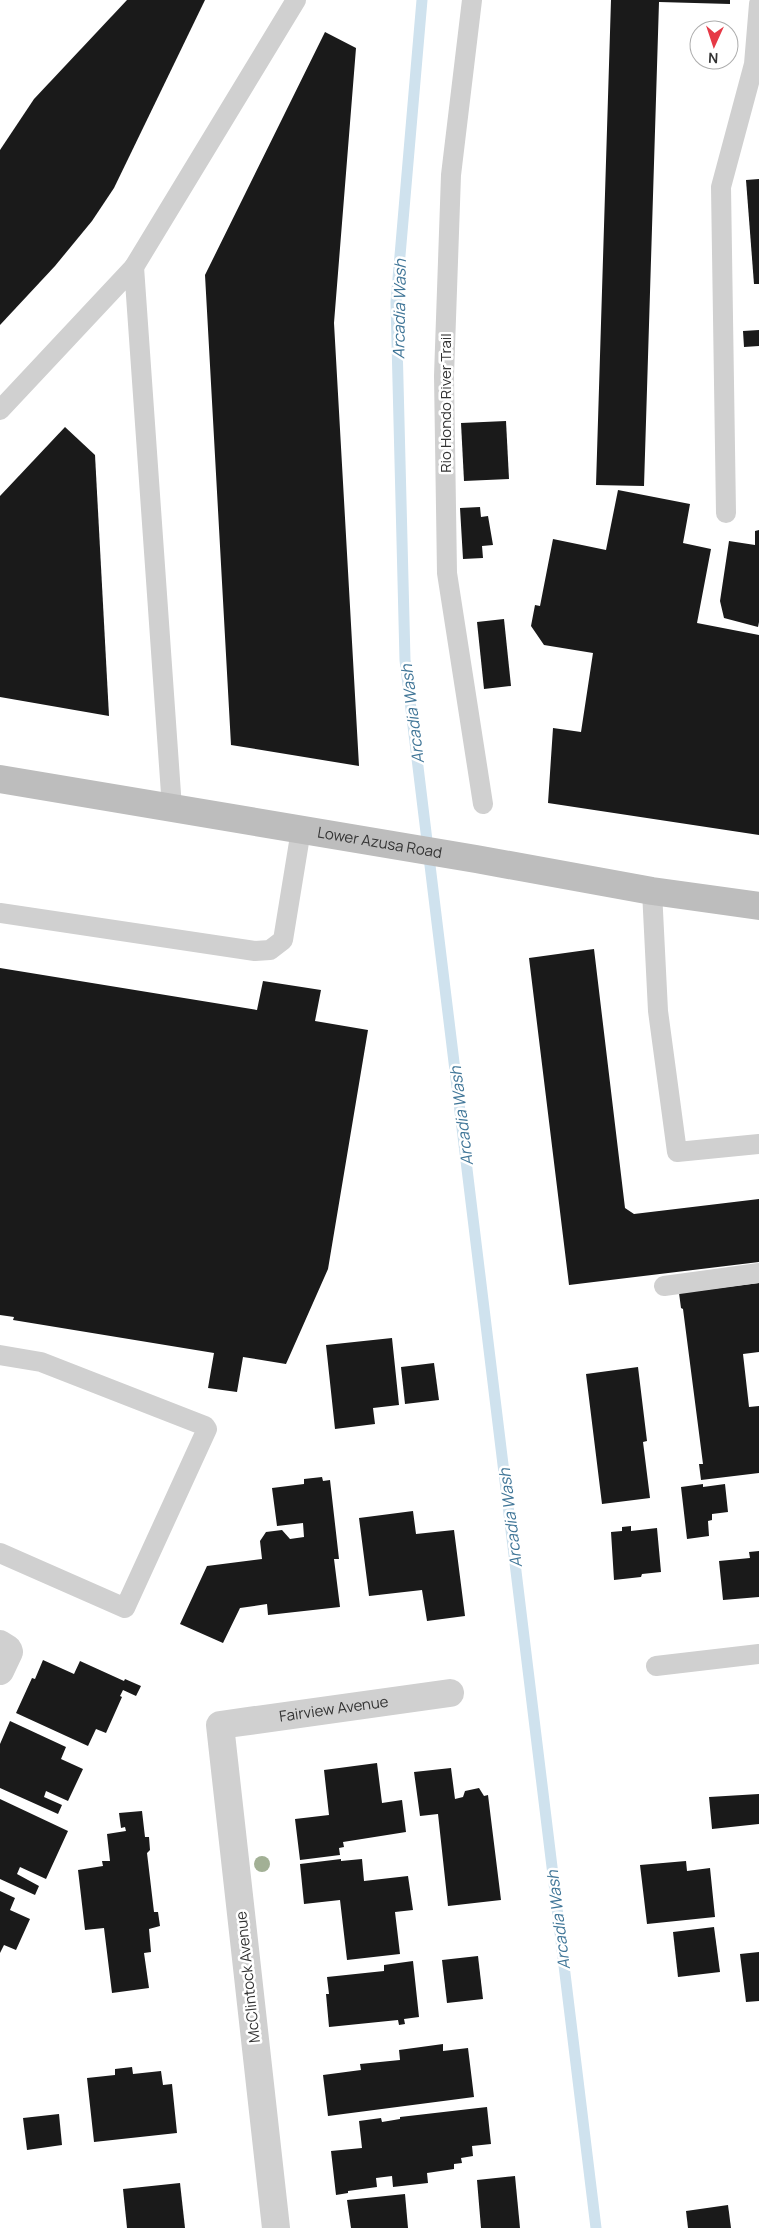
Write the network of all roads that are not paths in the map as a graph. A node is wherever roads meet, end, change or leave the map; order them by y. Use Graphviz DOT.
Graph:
graph roads {
  1 [pos="296,0"];
  2 [pos="472,0"];
  3 [pos="759,4"];
  4 [pos="134,266"];
  5 [pos="0,410"];
  6 [pos="726,513"];
  7 [pos="0,779"];
  8 [pos="483,804"];
  9 [pos="172,808"];
  10 [pos="301,830"];
  11 [pos="652,891"];
  12 [pos="759,906"];
  13 [pos="0,913"];
  14 [pos="759,1144"];
  15 [pos="759,1274"];
  16 [pos="664,1286"];
  17 [pos="0,1355"];
  18 [pos="0,1553"];
  19 [pos="759,1654"];
  20 [pos="656,1666"];
  21 [pos="450,1693"];
  22 [pos="220,1726"];
  23 [pos="276,2228"];
  1 -- 4 [label="lane"];
  2 -- 8 [label="lane, Rio Hondo River Trail"];
  3 -- 6 [label="lane"];
  4 -- 5 [label="lane"];
  4 -- 9 [label="lane"];
  7 -- 9 [label="main road, Lower Azusa Road"];
  9 -- 10 [label="main road, Lower Azusa Road"];
  10 -- 11 [label="main road, Lower Azusa Road"];
  10 -- 13 [label="lane"];
  11 -- 12 [label="main road, Lower Azusa Road"];
  11 -- 14 [label="lane"];
  15 -- 16 [label="lane"];
  17 -- 18 [label="lane"];
  19 -- 20 [label="lane"];
  21 -- 22 [label="street, Fairview Avenue"];
  22 -- 23 [label="street, McClintock Avenue"];
}
